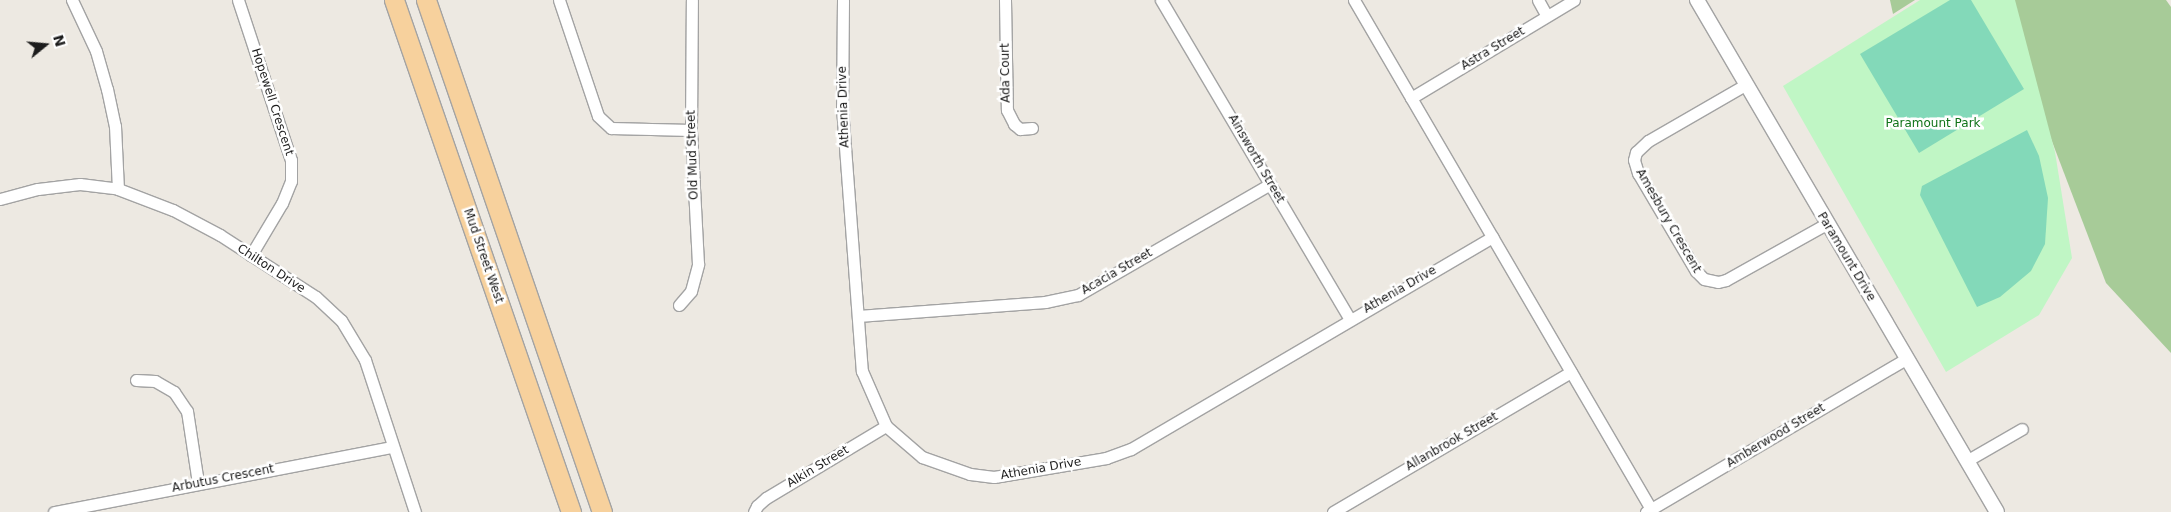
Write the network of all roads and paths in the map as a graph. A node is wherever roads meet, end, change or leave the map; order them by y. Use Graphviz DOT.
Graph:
graph roads {
  1 [pos="72,0"];
  2 [pos="238,0"];
  3 [pos="394,0"];
  4 [pos="426,0"];
  5 [pos="559,0"];
  6 [pos="692,0"];
  7 [pos="843,0"];
  8 [pos="1005,0"];
  9 [pos="1161,0"];
  10 [pos="1354,0"];
  11 [pos="1538,0"];
  12 [pos="1574,0"];
  13 [pos="1696,0"];
  14 [pos="1547,16"];
  15 [pos="1745,85"];
  16 [pos="1411,98"];
  17 [pos="1032,128"];
  18 [pos="691,130"];
  19 [pos="1270,184"];
  20 [pos="118,189"];
  21 [pos="0,200"];
  22 [pos="1826,224"];
  23 [pos="1492,237"];
  24 [pos="251,256"];
  25 [pos="679,305"];
  26 [pos="858,316"];
  27 [pos="1350,319"];
  28 [pos="1906,359"];
  29 [pos="1571,372"];
  30 [pos="136,380"];
  31 [pos="886,426"];
  32 [pos="2022,429"];
  33 [pos="392,447"];
  34 [pos="1968,460"];
  35 [pos="198,484"];
  36 [pos="1649,510"];
  37 [pos="54,512"];
  38 [pos="415,512"];
  39 [pos="571,512"];
  40 [pos="602,512"];
  41 [pos="754,512"];
  42 [pos="1332,512"];
  43 [pos="1998,512"];
  1 -- 20 [label="street"];
  2 -- 24 [label="street, Hopewell Crescent"];
  3 -- 39 [label="main road, Mud Street West"];
  4 -- 40 [label="main road"];
  5 -- 18 [label="street"];
  6 -- 18 [label="street, Old Mud Street"];
  7 -- 26 [label="street, Athenia Drive"];
  8 -- 17 [label="street, Ada Court"];
  9 -- 19 [label="street, Ainsworth Street"];
  10 -- 16 [label="street"];
  11 -- 14 [label="street"];
  12 -- 14 [label="street, Astra Street"];
  13 -- 15 [label="street, Paramount Drive"];
  14 -- 16 [label="street, Astra Street"];
  15 -- 22 [label="street, Paramount Drive"];
  15 -- 22 [label="street, Amesbury Crescent"];
  16 -- 23 [label="street"];
  18 -- 25 [label="street, Old Mud Street"];
  19 -- 26 [label="street, Acacia Street"];
  19 -- 27 [label="street, Ainsworth Street"];
  20 -- 21 [label="street, Chilton Drive"];
  20 -- 24 [label="street, Chilton Drive"];
  22 -- 28 [label="street, Paramount Drive"];
  23 -- 27 [label="street, Athenia Drive"];
  23 -- 29 [label="street"];
  24 -- 33 [label="street, Chilton Drive"];
  26 -- 31 [label="street, Athenia Drive"];
  27 -- 31 [label="street, Athenia Drive"];
  28 -- 34 [label="street, Paramount Drive"];
  28 -- 36 [label="street, Amberwood Street"];
  29 -- 36 [label="street"];
  29 -- 42 [label="street, Allanbrook Street"];
  30 -- 35 [label="street"];
  31 -- 41 [label="street, Alkin Street"];
  32 -- 34 [label="street"];
  33 -- 35 [label="street, Arbutus Crescent"];
  33 -- 38 [label="street, Chilton Drive"];
  34 -- 43 [label="street, Paramount Drive"];
  35 -- 37 [label="street, Arbutus Crescent"];
}
